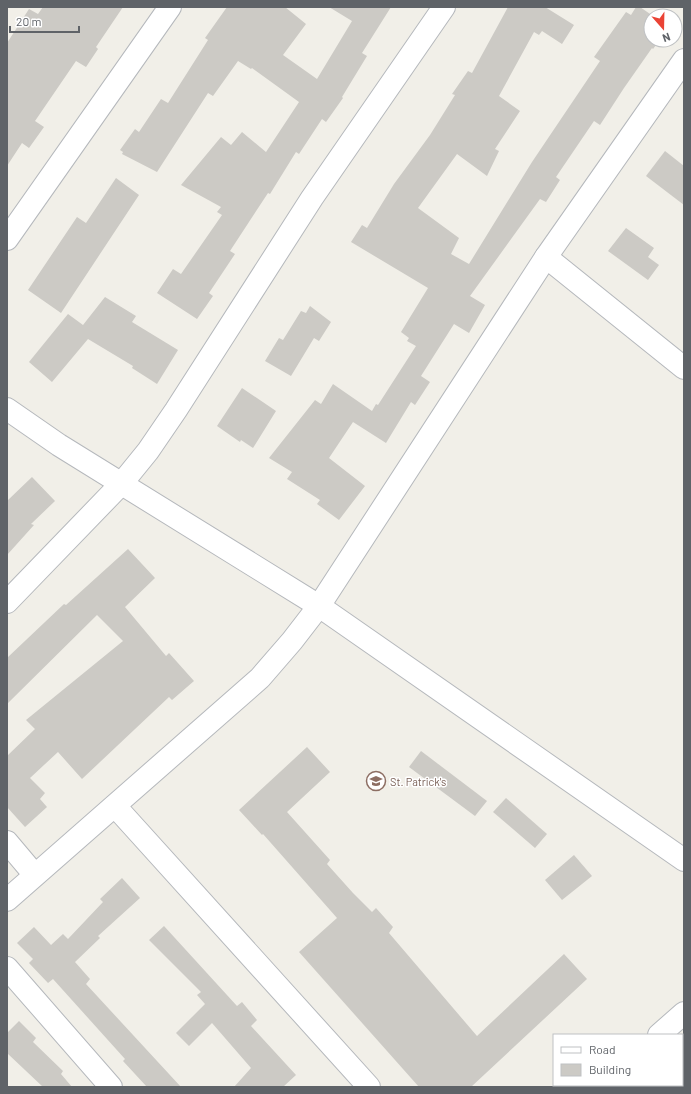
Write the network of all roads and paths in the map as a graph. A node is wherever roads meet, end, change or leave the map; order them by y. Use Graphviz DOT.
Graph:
graph roads {
  1 [pos="170,7"];
  2 [pos="444,7"];
  3 [pos="684,60"];
  4 [pos="7,240"];
  5 [pos="546,257"];
  6 [pos="683,367"];
  7 [pos="7,409"];
  8 [pos="122,483"];
  9 [pos="7,602"];
  10 [pos="319,606"];
  11 [pos="115,806"];
  12 [pos="7,842"];
  13 [pos="684,860"];
  14 [pos="34,874"];
  15 [pos="7,900"];
  16 [pos="7,968"];
  17 [pos="684,1013"];
  18 [pos="660,1034"];
  19 [pos="110,1087"];
  20 [pos="369,1087"];
  1 -- 4 [label="street"];
  2 -- 8 [label="street"];
  3 -- 5 [label="street"];
  5 -- 6 [label="street"];
  5 -- 10 [label="street"];
  7 -- 8 [label="street"];
  8 -- 9 [label="street"];
  8 -- 10 [label="street"];
  10 -- 11 [label="street"];
  10 -- 13 [label="street"];
  11 -- 14 [label="street"];
  11 -- 20 [label="street"];
  12 -- 14 [label="street"];
  14 -- 15 [label="street"];
  16 -- 19 [label="street"];
  17 -- 18 [label="street"];
}
